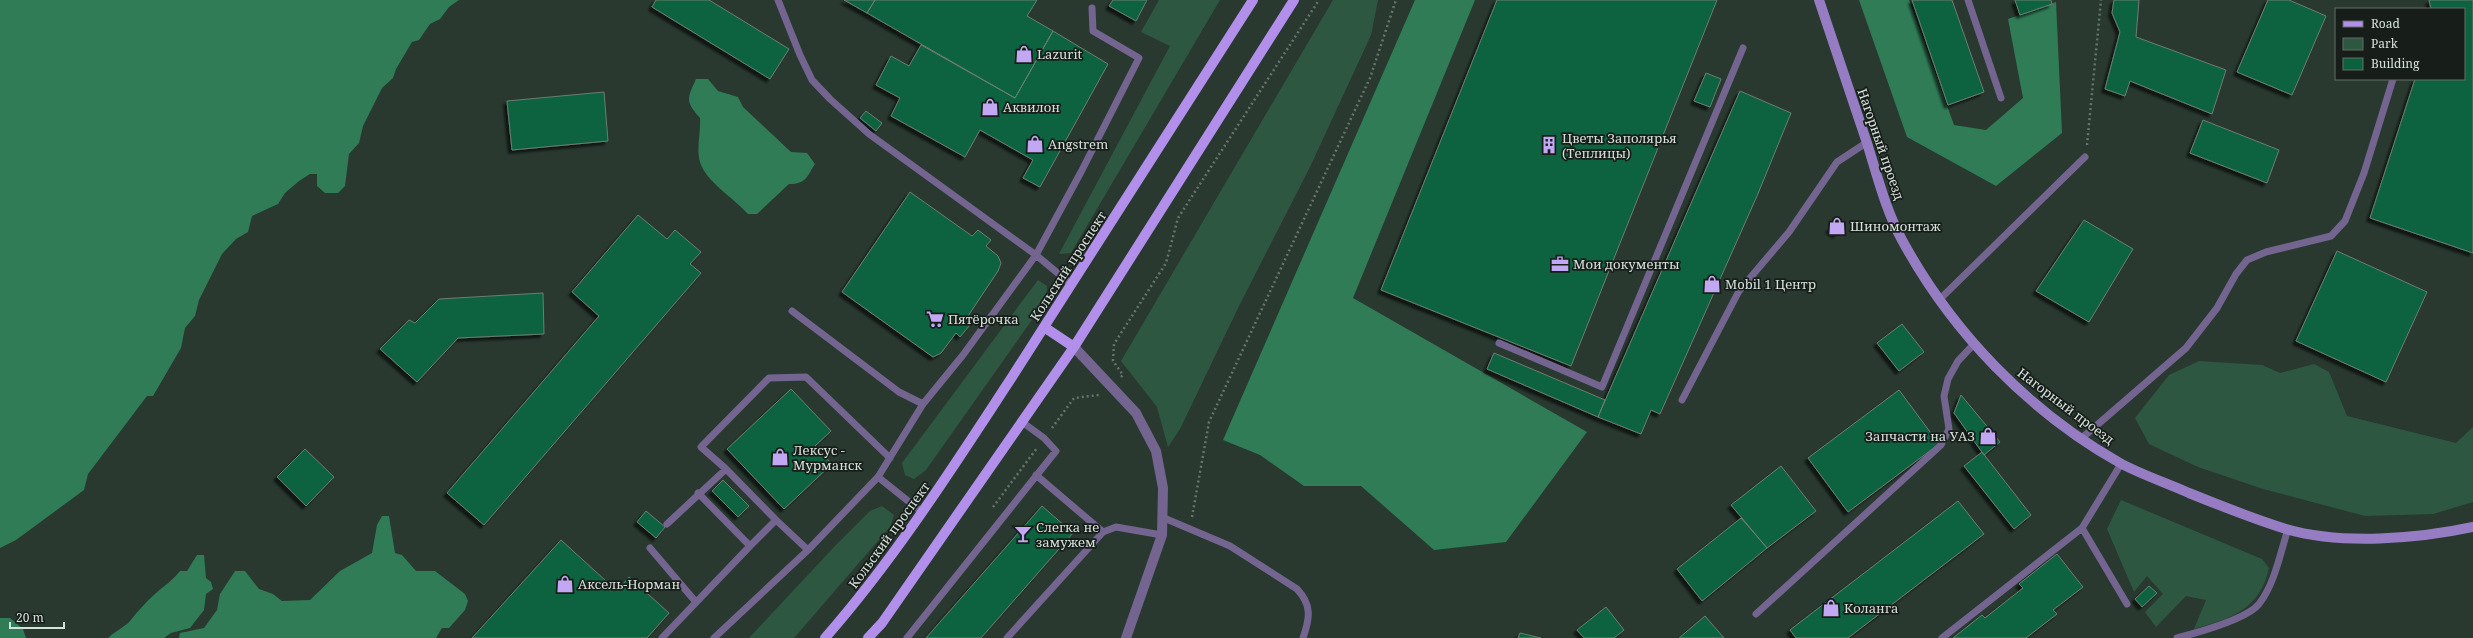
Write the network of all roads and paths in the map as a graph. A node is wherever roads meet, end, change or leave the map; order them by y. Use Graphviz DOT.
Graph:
graph roads {
  1 [pos="778,0"];
  2 [pos="1253,0"];
  3 [pos="1294,0"];
  4 [pos="1320,0"];
  5 [pos="1396,0"];
  6 [pos="1819,0"];
  7 [pos="1968,0"];
  8 [pos="2101,0"];
  9 [pos="1092,8"];
  10 [pos="1743,48"];
  11 [pos="2393,80"];
  12 [pos="2001,98"];
  13 [pos="1866,143"];
  14 [pos="2085,157"];
  15 [pos="1036,255"];
  16 [pos="1072,285"];
  17 [pos="1939,300"];
  18 [pos="792,311"];
  19 [pos="1044,327"];
  20 [pos="1499,343"];
  21 [pos="1973,345"];
  22 [pos="1074,347"];
  23 [pos="1112,386"];
  24 [pos="1682,400"];
  25 [pos="923,404"];
  26 [pos="1022,422"];
  27 [pos="1044,438"];
  28 [pos="2082,438"];
  29 [pos="890,458"];
  30 [pos="2121,464"];
  31 [pos="726,469"];
  32 [pos="1036,475"];
  33 [pos="878,477"];
  34 [pos="698,493"];
  35 [pos="990,512"];
  36 [pos="923,513"];
  37 [pos="1164,518"];
  38 [pos="776,520"];
  39 [pos="667,524"];
  40 [pos="1190,527"];
  41 [pos="2473,527"];
  42 [pos="2082,528"];
  43 [pos="2288,529"];
  44 [pos="1103,532"];
  45 [pos="1162,535"];
  46 [pos="750,546"];
  47 [pos="650,548"];
  48 [pos="808,550"];
  49 [pos="695,601"];
  50 [pos="2127,604"];
  51 [pos="1756,614"];
  52 [pos="1010,637"];
  53 [pos="662,638"];
  54 [pos="714,638"];
  55 [pos="826,638"];
  56 [pos="868,638"];
  57 [pos="906,638"];
  58 [pos="1126,638"];
  59 [pos="1303,638"];
  60 [pos="1942,638"];
  61 [pos="2177,638"];
  1 -- 15 [label="lane"];
  2 -- 16 [label="main road, Кольский проспект"];
  3 -- 22 [label="main road"];
  4 -- 23 [label="path"];
  5 -- 40 [label="path"];
  6 -- 13 [label="main road, Нагорный проезд"];
  7 -- 12 [label="lane"];
  8 -- 14 [label="path"];
  9 -- 15 [label="lane"];
  10 -- 20 [label="lane"];
  11 -- 28 [label="lane"];
  13 -- 17 [label="main road, Нагорный проезд"];
  13 -- 24 [label="lane"];
  14 -- 17 [label="lane"];
  15 -- 16 [label="lane"];
  15 -- 25 [label="lane"];
  16 -- 19 [label="main road, Кольский проспект"];
  17 -- 21 [label="main road, Нагорный проезд"];
  18 -- 25 [label="lane"];
  19 -- 22 [label="main road"];
  19 -- 36 [label="main road, Кольский проспект"];
  21 -- 28 [label="main road, Нагорный проезд"];
  21 -- 51 [label="lane"];
  22 -- 23 [label="street"];
  22 -- 26 [label="main road"];
  23 -- 27 [label="path"];
  23 -- 37 [label="street"];
  25 -- 29 [label="lane"];
  26 -- 27 [label="lane"];
  26 -- 56 [label="main road"];
  27 -- 32 [label="lane"];
  27 -- 35 [label="path"];
  28 -- 30 [label="main road, Нагорный проезд"];
  29 -- 31 [label="lane"];
  29 -- 33 [label="lane"];
  30 -- 42 [label="lane"];
  30 -- 43 [label="main road, Нагорный проезд"];
  31 -- 34 [label="lane"];
  31 -- 38 [label="lane"];
  32 -- 44 [label="lane"];
  32 -- 57 [label="lane"];
  33 -- 36 [label="lane"];
  33 -- 48 [label="lane"];
  34 -- 39 [label="lane"];
  34 -- 46 [label="lane"];
  36 -- 55 [label="main road, Кольский проспект"];
  37 -- 40 [label="lane"];
  37 -- 45 [label="street"];
  38 -- 46 [label="lane"];
  38 -- 48 [label="lane"];
  40 -- 59 [label="lane"];
  41 -- 43 [label="main road, Нагорный проезд"];
  42 -- 50 [label="lane"];
  42 -- 60 [label="lane"];
  43 -- 61 [label="lane"];
  44 -- 45 [label="lane"];
  44 -- 52 [label="lane"];
  45 -- 58 [label="street"];
  46 -- 49 [label="lane"];
  47 -- 49 [label="lane"];
  48 -- 54 [label="lane"];
  49 -- 53 [label="lane"];
}
